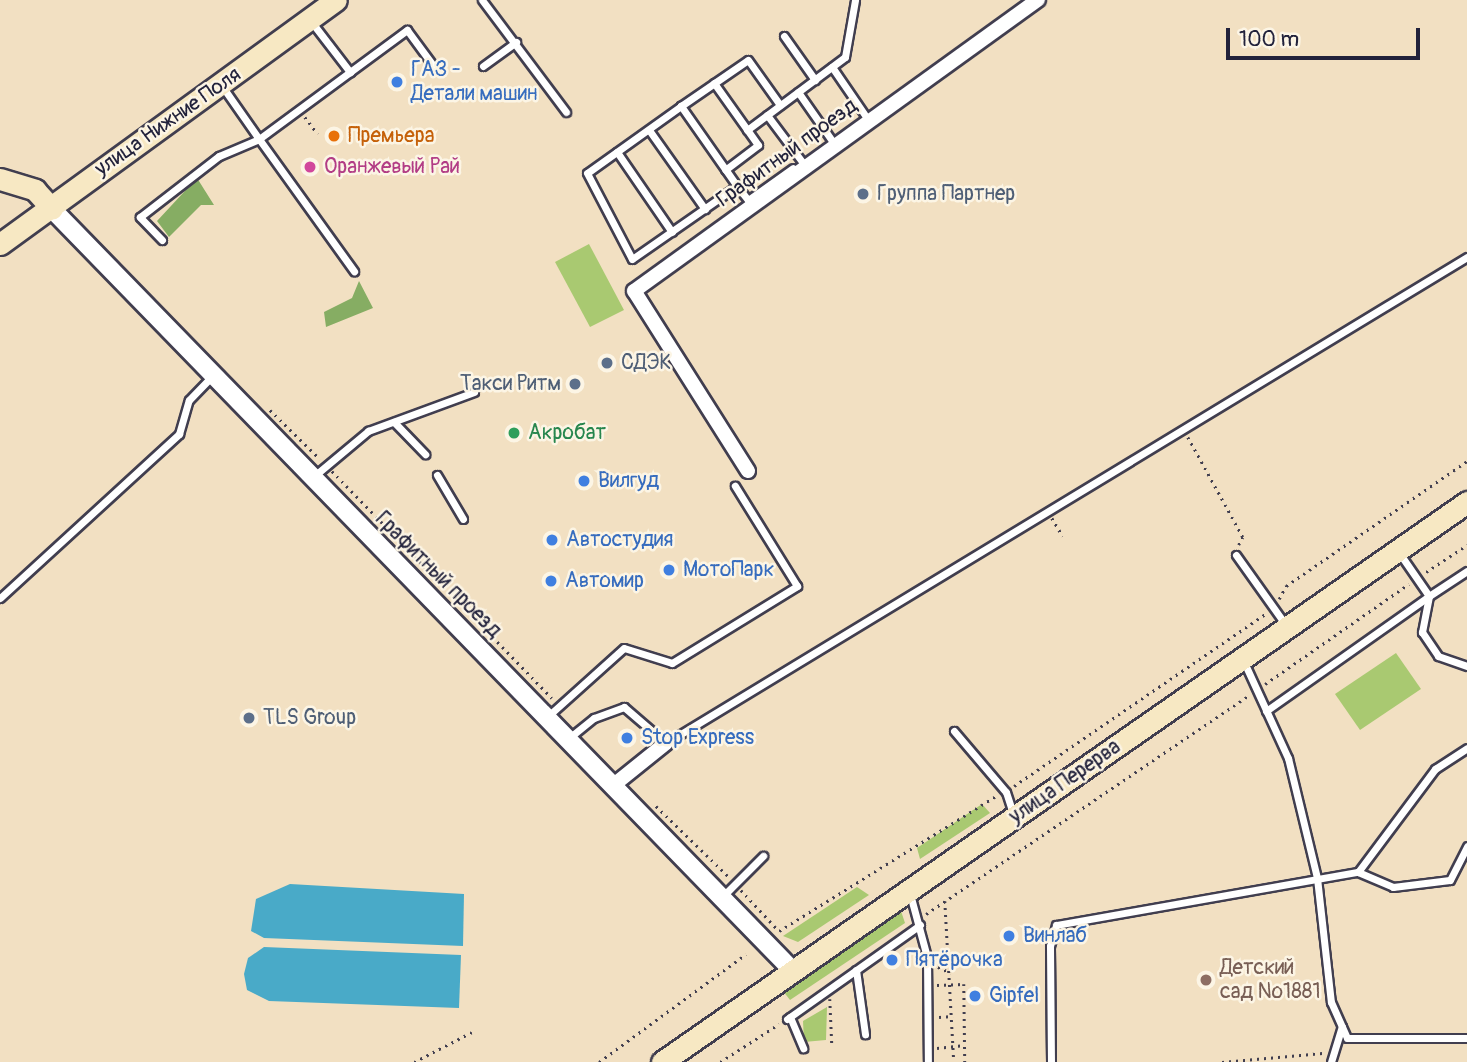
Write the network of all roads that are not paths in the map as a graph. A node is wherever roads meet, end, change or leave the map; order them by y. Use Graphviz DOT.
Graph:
graph roads {
  1 [pos="336,0"];
  2 [pos="482,0"];
  3 [pos="855,0"];
  4 [pos="1038,0"];
  5 [pos="310,20"];
  6 [pos="784,36"];
  7 [pos="516,42"];
  8 [pos="484,66"];
  9 [pos="831,67"];
  10 [pos="435,68"];
  11 [pos="350,72"];
  12 [pos="815,80"];
  13 [pos="714,83"];
  14 [pos="221,85"];
  15 [pos="798,92"];
  16 [pos="780,105"];
  17 [pos="681,106"];
  18 [pos="566,112"];
  19 [pos="767,115"];
  20 [pos="869,122"];
  21 [pos="649,130"];
  22 [pos="747,130"];
  23 [pos="259,139"];
  24 [pos="835,145"];
  25 [pos="617,152"];
  26 [pos="800,167"];
  27 [pos="725,170"];
  28 [pos="0,179"];
  29 [pos="737,186"];
  30 [pos="52,209"];
  31 [pos="705,209"];
  32 [pos="672,232"];
  33 [pos="162,240"];
  34 [pos="0,244"];
  35 [pos="1467,257"];
  36 [pos="354,271"];
  37 [pos="211,377"];
  38 [pos="474,392"];
  39 [pos="394,422"];
  40 [pos="425,454"];
  41 [pos="748,471"];
  42 [pos="437,475"];
  43 [pos="312,479"];
  44 [pos="735,486"];
  45 [pos="1467,502"];
  46 [pos="463,519"];
  47 [pos="1398,550"];
  48 [pos="1236,555"];
  49 [pos="1262,569"];
  50 [pos="1467,571"];
  51 [pos="1254,575"];
  52 [pos="1429,596"];
  53 [pos="0,598"];
  54 [pos="1288,627"];
  55 [pos="1243,659"];
  56 [pos="1467,666"];
  57 [pos="1266,710"];
  58 [pos="553,711"];
  59 [pos="954,731"];
  60 [pos="568,739"];
  61 [pos="666,743"];
  62 [pos="1467,748"];
  63 [pos="615,784"];
  64 [pos="1014,817"];
  65 [pos="1467,846"];
  66 [pos="763,856"];
  67 [pos="1359,872"];
  68 [pos="1317,878"];
  69 [pos="729,888"];
  70 [pos="908,891"];
  71 [pos="920,925"];
  72 [pos="856,970"];
  73 [pos="793,971"];
  74 [pos="1342,1027"];
  75 [pos="865,1034"];
  76 [pos="1467,1038"];
  77 [pos="803,1048"];
  78 [pos="662,1062"];
  79 [pos="928,1062"];
  80 [pos="1051,1062"];
  81 [pos="1331,1062"];
  1 -- 5 [label="main road, улица Нижние Поля"];
  2 -- 7 [label="lane"];
  3 -- 9 [label="lane"];
  4 -- 20 [label="street, Графитный проезд"];
  5 -- 11 [label="lane"];
  5 -- 14 [label="main road, улица Нижние Поля"];
  6 -- 12 [label="lane"];
  7 -- 8 [label="lane"];
  7 -- 18 [label="lane"];
  9 -- 12 [label="lane"];
  9 -- 20 [label="lane"];
  10 -- 11 [label="lane"];
  11 -- 23 [label="lane"];
  12 -- 15 [label="lane"];
  13 -- 16 [label="lane"];
  13 -- 17 [label="lane"];
  13 -- 22 [label="lane"];
  14 -- 23 [label="lane"];
  14 -- 30 [label="main road, улица Нижние Поля"];
  15 -- 16 [label="lane"];
  15 -- 24 [label="lane"];
  16 -- 19 [label="lane"];
  17 -- 21 [label="lane"];
  17 -- 27 [label="lane"];
  19 -- 22 [label="lane"];
  19 -- 26 [label="lane"];
  20 -- 24 [label="street, Графитный проезд"];
  21 -- 25 [label="lane"];
  21 -- 31 [label="lane"];
  22 -- 27 [label="lane"];
  23 -- 33 [label="lane"];
  23 -- 36 [label="lane"];
  24 -- 26 [label="street, Графитный проезд"];
  25 -- 32 [label="lane"];
  25 -- 32 [label="lane"];
  26 -- 29 [label="lane"];
  26 -- 41 [label="street, Графитный проезд"];
  27 -- 29 [label="lane"];
  28 -- 30 [label="main road"];
  29 -- 31 [label="lane"];
  30 -- 34 [label="main road, улица Нижние Поля"];
  30 -- 37 [label="street, Графитный проезд"];
  31 -- 32 [label="lane"];
  35 -- 61 [label="lane"];
  37 -- 43 [label="street, Графитный проезд"];
  37 -- 53 [label="lane"];
  38 -- 39 [label="lane"];
  39 -- 40 [label="lane"];
  39 -- 43 [label="lane"];
  42 -- 46 [label="lane"];
  43 -- 58 [label="street, Графитный проезд"];
  44 -- 58 [label="lane"];
  45 -- 47 [label="main road, улица Перерва"];
  47 -- 52 [label="lane"];
  47 -- 54 [label="main road, улица Перерва"];
  48 -- 51 [label="lane"];
  49 -- 51 [label="lane"];
  50 -- 52 [label="lane"];
  51 -- 54 [label="lane"];
  52 -- 56 [label="lane"];
  52 -- 57 [label="lane"];
  54 -- 55 [label="main road, улица Перерва"];
  55 -- 57 [label="lane"];
  55 -- 64 [label="main road, улица Перерва"];
  57 -- 68 [label="lane"];
  58 -- 60 [label="street, Графитный проезд"];
  59 -- 64 [label="lane"];
  60 -- 61 [label="lane"];
  60 -- 63 [label="street, Графитный проезд"];
  61 -- 63 [label="street"];
  62 -- 67 [label="lane"];
  63 -- 69 [label="street, Графитный проезд"];
  64 -- 70 [label="main road, улица Перерва"];
  65 -- 67 [label="lane"];
  66 -- 69 [label="lane"];
  67 -- 68 [label="lane"];
  68 -- 74 [label="lane"];
  68 -- 80 [label="lane"];
  69 -- 73 [label="street, Графитный проезд"];
  70 -- 71 [label="lane"];
  70 -- 73 [label="main road, улица Перерва"];
  71 -- 72 [label="lane"];
  71 -- 79 [label="lane"];
  72 -- 75 [label="lane"];
  72 -- 77 [label="lane"];
  73 -- 78 [label="main road, улица Перерва"];
  74 -- 76 [label="lane"];
  74 -- 81 [label="lane"];
}
